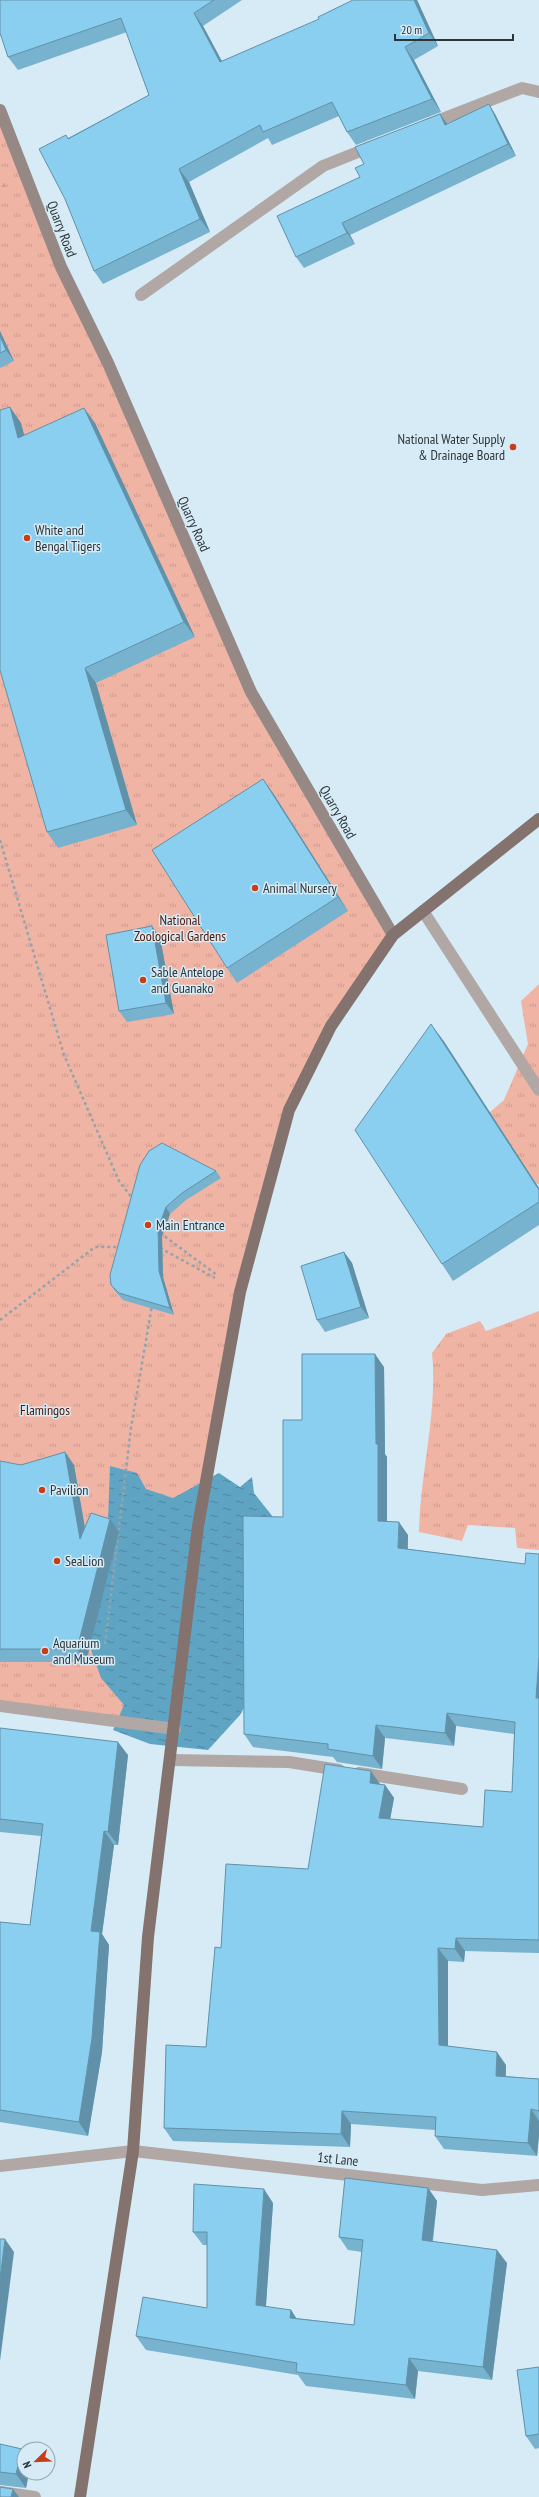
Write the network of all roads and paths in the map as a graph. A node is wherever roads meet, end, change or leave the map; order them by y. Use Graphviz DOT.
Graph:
graph roads {
  1 [pos="539,92"];
  2 [pos="0,110"];
  3 [pos="419,128"];
  4 [pos="382,143"];
  5 [pos="141,295"];
  6 [pos="539,819"];
  7 [pos="0,840"];
  8 [pos="423,911"];
  9 [pos="392,935"];
  10 [pos="539,1090"];
  11 [pos="133,1199"];
  12 [pos="157,1230"];
  13 [pos="125,1247"];
  14 [pos="154,1248"];
  15 [pos="162,1248"];
  16 [pos="160,1256"];
  17 [pos="240,1292"];
  18 [pos="152,1301"];
  19 [pos="0,1320"];
  20 [pos="105,1644"];
  21 [pos="0,1706"];
  22 [pos="175,1729"];
  23 [pos="171,1760"];
  24 [pos="462,1790"];
  25 [pos="133,2152"];
  26 [pos="0,2166"];
  27 [pos="539,2185"];
  28 [pos="0,2492"];
  29 [pos="35,2497"];
  30 [pos="80,2497"];
  1 -- 3 [label="street"];
  2 -- 9 [label="street, Quarry Road"];
  4 -- 5 [label="street"];
  6 -- 8 [label="main road"];
  7 -- 11 [label="path"];
  8 -- 9 [label="main road"];
  8 -- 10 [label="street"];
  9 -- 17 [label="main road"];
  12 -- 17 [label="path"];
  13 -- 19 [label="path"];
  14 -- 15 [label="path"];
  15 -- 16 [label="path"];
  15 -- 17 [label="path"];
  17 -- 22 [label="main road"];
  18 -- 20 [label="path"];
  21 -- 22 [label="street"];
  22 -- 23 [label="main road"];
  23 -- 24 [label="street"];
  23 -- 25 [label="main road"];
  25 -- 26 [label="street, 1st Lane"];
  25 -- 27 [label="street, 1st Lane"];
  25 -- 30 [label="main road"];
  28 -- 29 [label="street"];
}
